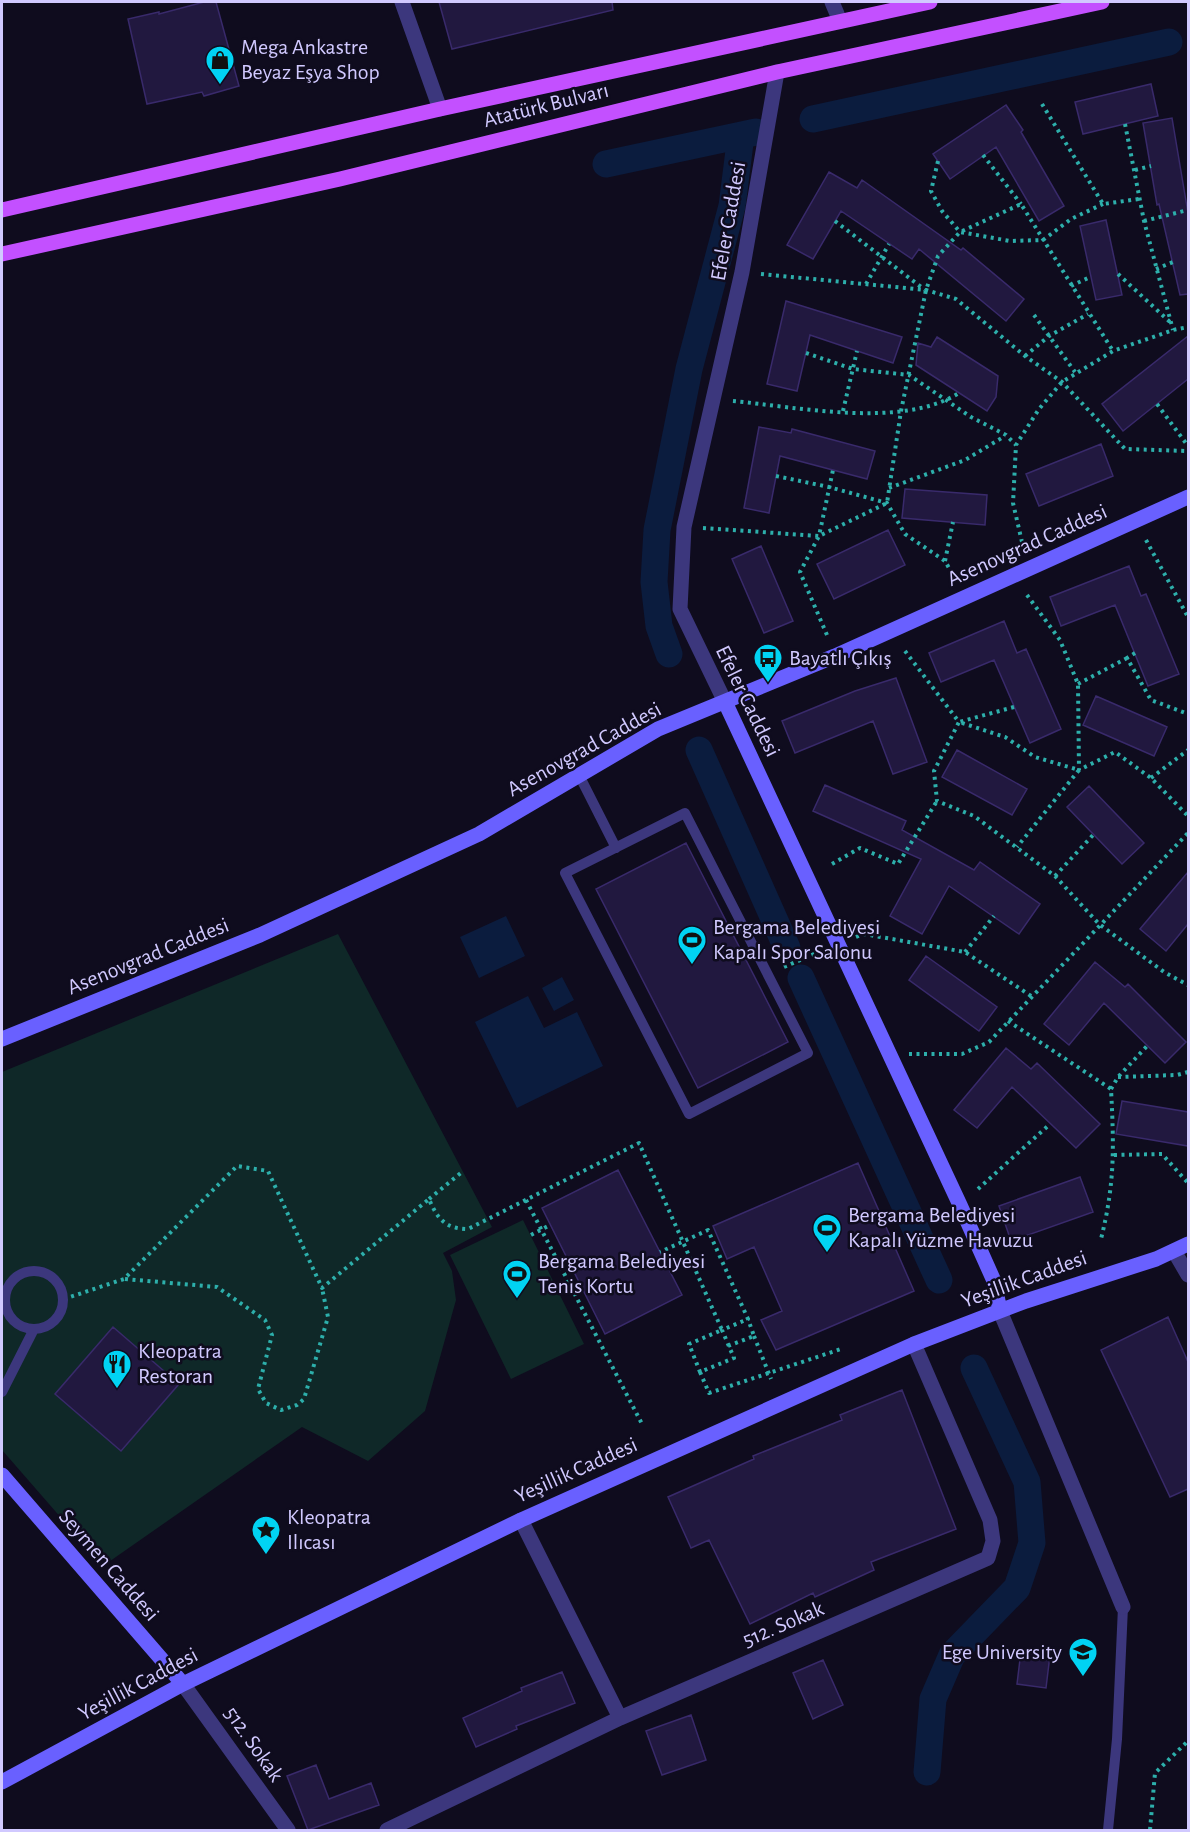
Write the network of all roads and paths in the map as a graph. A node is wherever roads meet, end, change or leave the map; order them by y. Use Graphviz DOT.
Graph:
graph roads {
  1 [pos="402,2"];
  2 [pos="832,2"];
  3 [pos="930,2"];
  4 [pos="1101,2"];
  5 [pos="840,21"];
  6 [pos="777,72"];
  7 [pos="1042,104"];
  8 [pos="440,109"];
  9 [pos="1125,124"];
  10 [pos="984,155"];
  11 [pos="938,161"];
  12 [pos="1151,166"];
  13 [pos="1135,170"];
  14 [pos="1139,199"];
  15 [pos="1021,204"];
  16 [pos="1103,204"];
  17 [pos="2,210"];
  18 [pos="1188,210"];
  19 [pos="835,221"];
  20 [pos="1144,221"];
  21 [pos="960,232"];
  22 [pos="1043,240"];
  23 [pos="890,244"];
  24 [pos="2,254"];
  25 [pos="880,258"];
  26 [pos="1173,262"];
  27 [pos="1156,269"];
  28 [pos="742,272"];
  29 [pos="1118,274"];
  30 [pos="1088,278"];
  31 [pos="866,284"];
  32 [pos="1071,286"];
  33 [pos="926,290"];
  34 [pos="1088,314"];
  35 [pos="1034,315"];
  36 [pos="1172,324"];
  37 [pos="1188,327"];
  38 [pos="1173,330"];
  39 [pos="1048,336"];
  40 [pos="857,351"];
  41 [pos="1113,351"];
  42 [pos="806,353"];
  43 [pos="1024,356"];
  44 [pos="853,369"];
  45 [pos="1075,372"];
  46 [pos="909,375"];
  47 [pos="1062,382"];
  48 [pos="959,393"];
  49 [pos="714,399"];
  50 [pos="946,401"];
  51 [pos="1157,404"];
  52 [pos="843,411"];
  53 [pos="902,411"];
  54 [pos="1006,435"];
  55 [pos="1016,445"];
  56 [pos="1188,446"];
  57 [pos="1188,451"];
  58 [pos="833,470"];
  59 [pos="776,476"];
  60 [pos="829,487"];
  61 [pos="889,488"];
  62 [pos="1188,497"];
  63 [pos="887,503"];
  64 [pos="953,522"];
  65 [pos="684,527"];
  66 [pos="819,536"];
  67 [pos="1146,540"];
  68 [pos="1022,542"];
  69 [pos="945,561"];
  70 [pos="953,575"];
  71 [pos="1027,595"];
  72 [pos="1188,617"];
  73 [pos="827,634"];
  74 [pos="905,651"];
  75 [pos="1135,653"];
  76 [pos="1128,658"];
  77 [pos="1078,684"];
  78 [pos="724,702"];
  79 [pos="1014,707"];
  80 [pos="1188,714"];
  81 [pos="959,722"];
  82 [pos="1188,750"];
  83 [pos="1078,770"];
  84 [pos="579,775"];
  85 [pos="1151,778"];
  86 [pos="937,801"];
  87 [pos="1188,816"];
  88 [pos="1188,833"];
  89 [pos="1094,835"];
  90 [pos="1017,847"];
  91 [pos="616,848"];
  92 [pos="832,864"];
  93 [pos="1055,876"];
  94 [pos="994,916"];
  95 [pos="1099,924"];
  96 [pos="837,945"];
  97 [pos="965,952"];
  98 [pos="767,973"];
  99 [pos="1188,985"];
  100 [pos="1031,996"];
  101 [pos="1008,1021"];
  102 [pos="2,1039"];
  103 [pos="1148,1046"];
  104 [pos="888,1054"];
  105 [pos="1188,1072"];
  106 [pos="1118,1077"];
  107 [pos="1111,1089"];
  108 [pos="1050,1124"];
  109 [pos="1114,1155"];
  110 [pos="462,1172"];
  111 [pos="1188,1183"];
  112 [pos="978,1189"];
  113 [pos="429,1199"];
  114 [pos="526,1200"];
  115 [pos="550,1225"];
  116 [pos="542,1229"];
  117 [pos="531,1235"];
  118 [pos="1101,1239"];
  119 [pos="682,1241"];
  120 [pos="1188,1244"];
  121 [pos="1174,1251"];
  122 [pos="660,1252"];
  123 [pos="1188,1275"];
  124 [pos="124,1279"];
  125 [pos="322,1288"];
  126 [pos="64,1299"];
  127 [pos="1000,1311"];
  128 [pos="748,1319"];
  129 [pos="34,1329"];
  130 [pos="722,1330"];
  131 [pos="754,1336"];
  132 [pos="914,1344"];
  133 [pos="728,1346"];
  134 [pos="841,1349"];
  135 [pos="700,1372"];
  136 [pos="768,1372"];
  137 [pos="771,1379"];
  138 [pos="2,1392"];
  139 [pos="642,1424"];
  140 [pos="2,1475"];
  141 [pos="521,1520"];
  142 [pos="1123,1608"];
  143 [pos="183,1684"];
  144 [pos="620,1719"];
  145 [pos="1188,1741"];
  146 [pos="2,1782"];
  147 [pos="288,1830"];
  148 [pos="387,1830"];
  149 [pos="1108,1830"];
  150 [pos="1149,1830"];
  1 -- 8 [label="street"];
  2 -- 5 [label="street"];
  3 -- 5 [label="main road, Atatürk Bulvarı"];
  4 -- 6 [label="main road, Atatürk Bulvarı"];
  5 -- 8 [label="main road, Atatürk Bulvarı"];
  6 -- 24 [label="main road, Atatürk Bulvarı"];
  6 -- 28 [label="street, Efeler Caddesi"];
  7 -- 16 [label="path"];
  8 -- 17 [label="main road, Atatürk Bulvarı"];
  9 -- 13 [label="path"];
  10 -- 15 [label="path"];
  11 -- 21 [label="path"];
  12 -- 13 [label="path"];
  13 -- 14 [label="path"];
  14 -- 16 [label="path"];
  14 -- 20 [label="path"];
  15 -- 21 [label="path"];
  15 -- 22 [label="path"];
  16 -- 22 [label="path"];
  18 -- 20 [label="path"];
  19 -- 25 [label="path"];
  20 -- 27 [label="path"];
  21 -- 22 [label="path"];
  21 -- 33 [label="path"];
  22 -- 32 [label="path"];
  23 -- 25 [label="path"];
  25 -- 31 [label="path"];
  25 -- 33 [label="path"];
  26 -- 27 [label="path"];
  27 -- 36 [label="path"];
  28 -- 31 [label="path"];
  28 -- 49 [label="street, Efeler Caddesi"];
  29 -- 36 [label="path"];
  30 -- 32 [label="path"];
  31 -- 33 [label="path"];
  32 -- 34 [label="path"];
  33 -- 43 [label="path"];
  33 -- 46 [label="path"];
  34 -- 39 [label="path"];
  34 -- 41 [label="path"];
  35 -- 39 [label="path"];
  36 -- 38 [label="path"];
  37 -- 38 [label="path"];
  38 -- 41 [label="path"];
  39 -- 43 [label="path"];
  39 -- 45 [label="path"];
  40 -- 44 [label="path"];
  41 -- 45 [label="path"];
  42 -- 44 [label="path"];
  43 -- 47 [label="path"];
  44 -- 46 [label="path"];
  44 -- 52 [label="path"];
  45 -- 47 [label="path"];
  46 -- 50 [label="path"];
  46 -- 53 [label="path"];
  47 -- 55 [label="path"];
  47 -- 57 [label="path"];
  48 -- 50 [label="path"];
  49 -- 52 [label="path"];
  49 -- 65 [label="street, Efeler Caddesi"];
  50 -- 53 [label="path"];
  50 -- 54 [label="path"];
  51 -- 56 [label="path"];
  52 -- 53 [label="path"];
  53 -- 61 [label="path"];
  54 -- 55 [label="path"];
  54 -- 61 [label="path"];
  55 -- 68 [label="path"];
  58 -- 60 [label="path"];
  59 -- 60 [label="path"];
  60 -- 63 [label="path"];
  60 -- 66 [label="path"];
  61 -- 63 [label="path"];
  62 -- 78 [label="main road, Asenovgrad Caddesi"];
  63 -- 66 [label="path"];
  63 -- 69 [label="path"];
  64 -- 69 [label="path"];
  65 -- 66 [label="path"];
  65 -- 78 [label="street, Efeler Caddesi"];
  66 -- 73 [label="path"];
  67 -- 72 [label="path"];
  69 -- 70 [label="path"];
  71 -- 77 [label="path"];
  74 -- 81 [label="path"];
  75 -- 76 [label="path"];
  76 -- 77 [label="path"];
  76 -- 80 [label="path"];
  77 -- 83 [label="path"];
  78 -- 84 [label="main road, Asenovgrad Caddesi"];
  78 -- 96 [label="main road, Efeler Caddesi"];
  79 -- 81 [label="path"];
  81 -- 83 [label="path"];
  81 -- 86 [label="path"];
  82 -- 85 [label="path"];
  83 -- 85 [label="path"];
  83 -- 90 [label="path"];
  84 -- 91 [label="lane"];
  84 -- 102 [label="main road, Asenovgrad Caddesi"];
  85 -- 87 [label="path"];
  86 -- 90 [label="path"];
  86 -- 92 [label="path"];
  88 -- 95 [label="path"];
  89 -- 93 [label="path"];
  90 -- 93 [label="path"];
  91 -- 98 [label="lane"];
  91 -- 98 [label="lane"];
  93 -- 95 [label="path"];
  94 -- 97 [label="path"];
  95 -- 99 [label="path"];
  95 -- 100 [label="path"];
  96 -- 97 [label="path"];
  96 -- 98 [label="path"];
  96 -- 104 [label="main road, Efeler Caddesi"];
  97 -- 100 [label="path"];
  100 -- 101 [label="path"];
  101 -- 104 [label="path"];
  101 -- 107 [label="path"];
  103 -- 106 [label="path"];
  104 -- 127 [label="main road, Efeler Caddesi"];
  105 -- 106 [label="path"];
  106 -- 107 [label="path"];
  107 -- 109 [label="path"];
  108 -- 112 [label="path"];
  109 -- 111 [label="path"];
  109 -- 118 [label="path"];
  110 -- 113 [label="path"];
  113 -- 114 [label="path"];
  113 -- 125 [label="path"];
  114 -- 116 [label="path"];
  114 -- 119 [label="path"];
  115 -- 116 [label="path"];
  116 -- 117 [label="path"];
  116 -- 139 [label="path"];
  119 -- 122 [label="path"];
  119 -- 128 [label="path"];
  119 -- 130 [label="path"];
  120 -- 121 [label="main road, Yeşillik Caddesi"];
  121 -- 123 [label="street"];
  121 -- 127 [label="main road, Yeşillik Caddesi"];
  124 -- 125 [label="path"];
  124 -- 125 [label="path"];
  124 -- 126 [label="path"];
  126 -- 129 [label="lane"];
  126 -- 129 [label="lane"];
  127 -- 132 [label="main road, Yeşillik Caddesi"];
  127 -- 142 [label="street"];
  128 -- 130 [label="path"];
  128 -- 131 [label="path"];
  129 -- 138 [label="lane"];
  130 -- 133 [label="path"];
  130 -- 135 [label="path"];
  131 -- 133 [label="path"];
  131 -- 136 [label="path"];
  132 -- 141 [label="main road, Yeşillik Caddesi"];
  132 -- 144 [label="street, 512. Sokak"];
  133 -- 135 [label="path"];
  134 -- 136 [label="path"];
  135 -- 136 [label="path"];
  136 -- 137 [label="path"];
  140 -- 143 [label="main road, Seymen Caddesi"];
  141 -- 143 [label="main road, Yeşillik Caddesi"];
  141 -- 144 [label="street"];
  142 -- 149 [label="lane"];
  143 -- 146 [label="main road, Yeşillik Caddesi"];
  143 -- 147 [label="street, 512. Sokak"];
  144 -- 148 [label="street, 512. Sokak"];
  145 -- 150 [label="path"];
}
